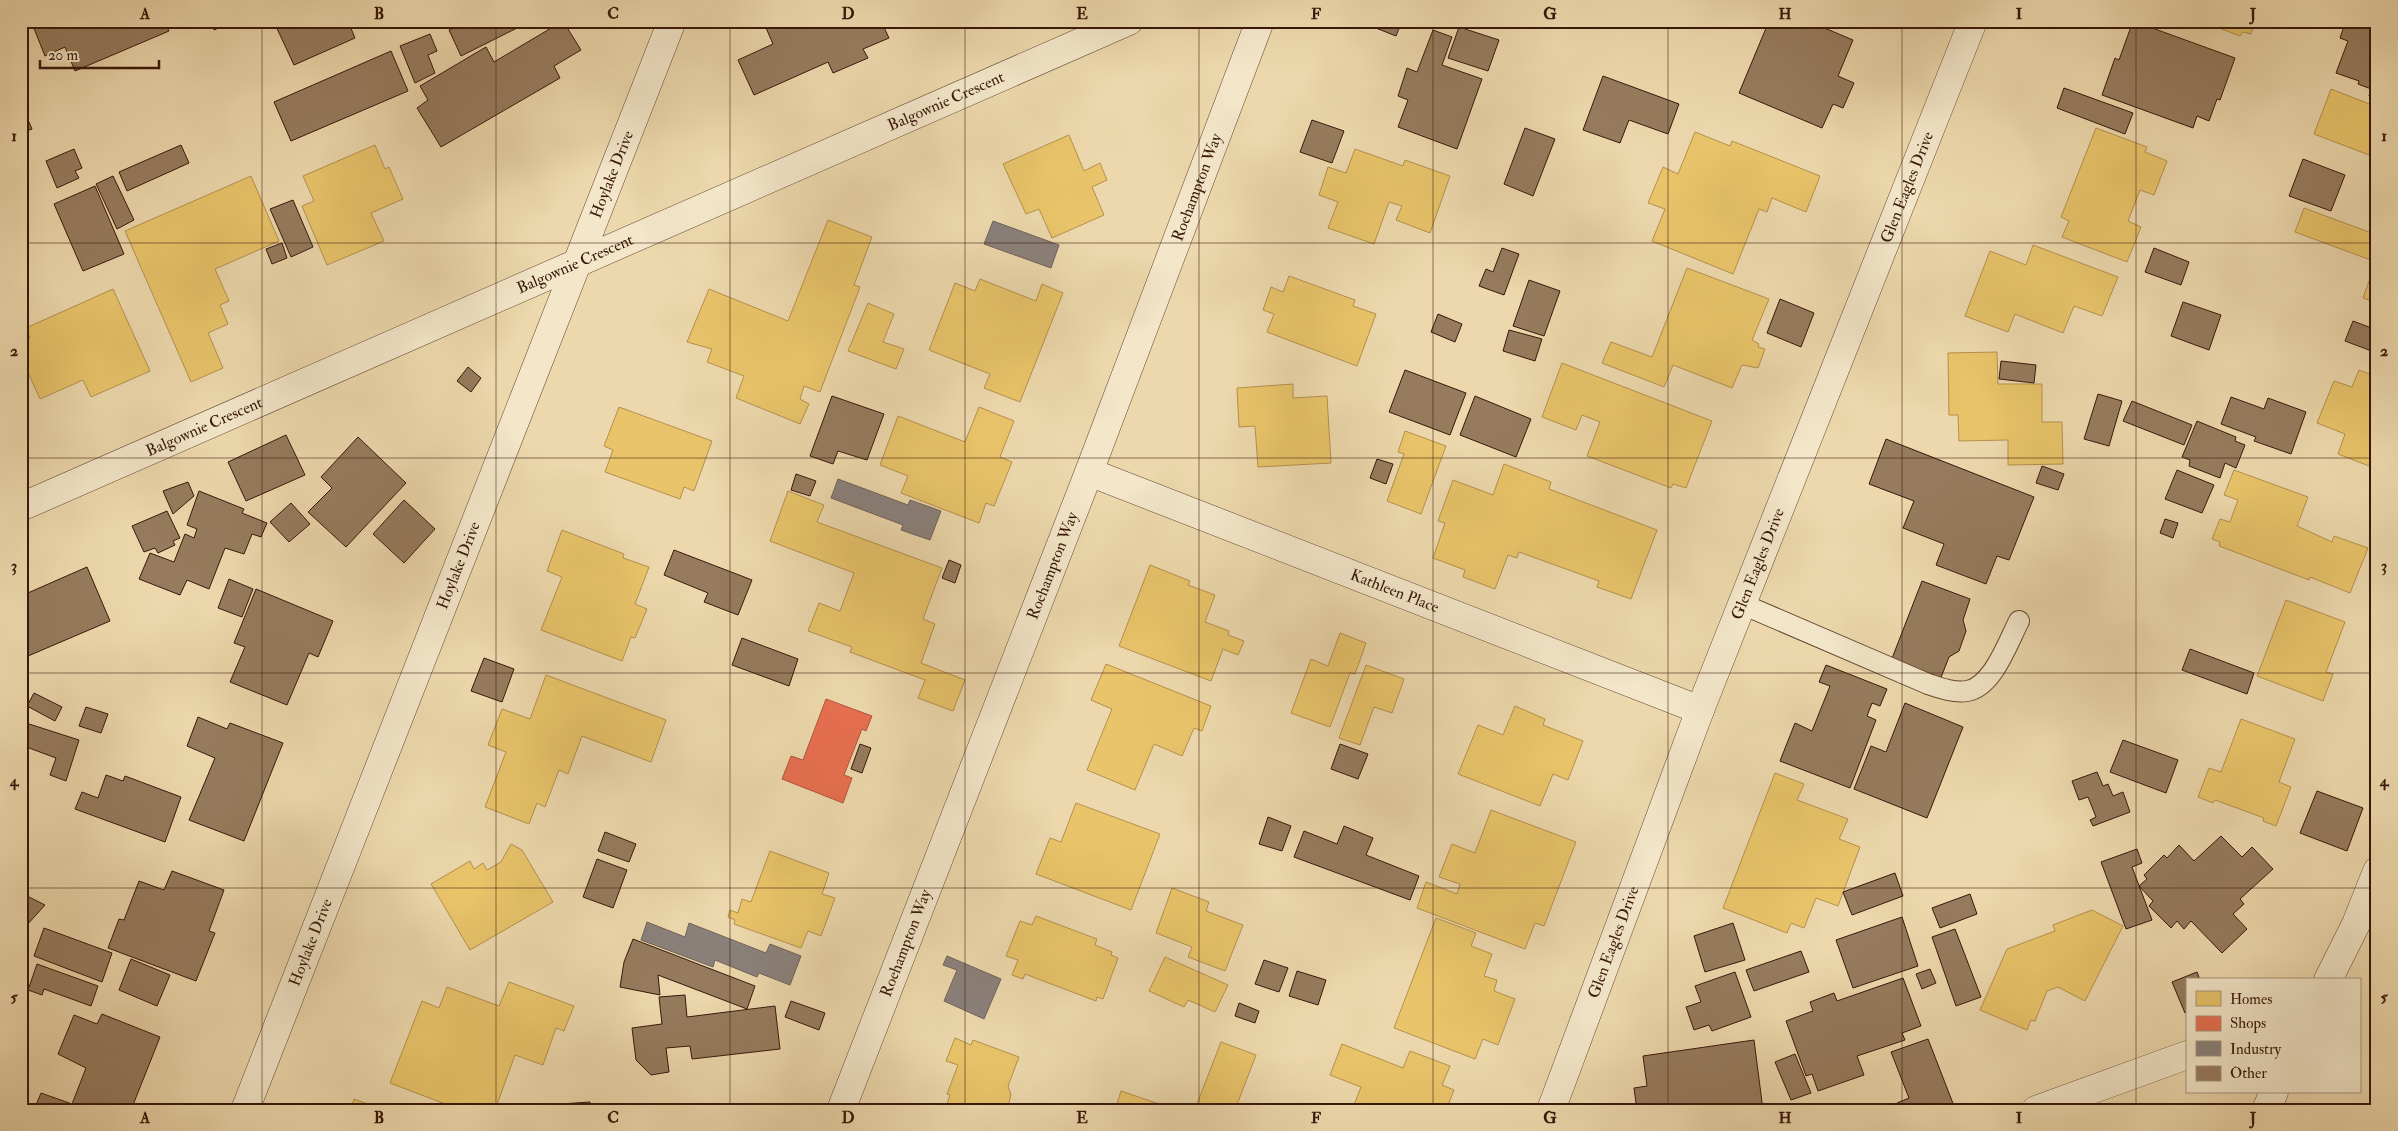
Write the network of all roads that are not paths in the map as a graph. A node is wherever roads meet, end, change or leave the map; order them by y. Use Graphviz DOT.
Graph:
graph roads {
  1 [pos="672,21"];
  2 [pos="1129,21"];
  3 [pos="1260,21"];
  4 [pos="1973,21"];
  5 [pos="579,261"];
  6 [pos="1089,472"];
  7 [pos="21,507"];
  8 [pos="1742,604"];
  9 [pos="2019,621"];
  10 [pos="1700,710"];
  11 [pos="2377,871"];
  12 [pos="2329,978"];
  13 [pos="2186,1055"];
  14 [pos="2273,1094"];
  15 [pos="245,1110"];
  16 [pos="841,1110"];
  17 [pos="1551,1110"];
  18 [pos="2036,1110"];
  19 [pos="2266,1110"];
  1 -- 5 [label="street, Hoylake Drive"];
  2 -- 5 [label="street, Balgownie Crescent"];
  3 -- 6 [label="street, Roehampton Way"];
  4 -- 8 [label="street, Glen Eagles Drive"];
  5 -- 7 [label="street, Balgownie Crescent"];
  5 -- 15 [label="street, Hoylake Drive"];
  6 -- 10 [label="street, Kathleen Place"];
  6 -- 16 [label="street, Roehampton Way"];
  8 -- 9 [label="lane"];
  8 -- 10 [label="street, Glen Eagles Drive"];
  10 -- 17 [label="street, Glen Eagles Drive"];
  11 -- 12 [label="street"];
  13 -- 18 [label="street"];
  14 -- 19 [label="street"];
}
